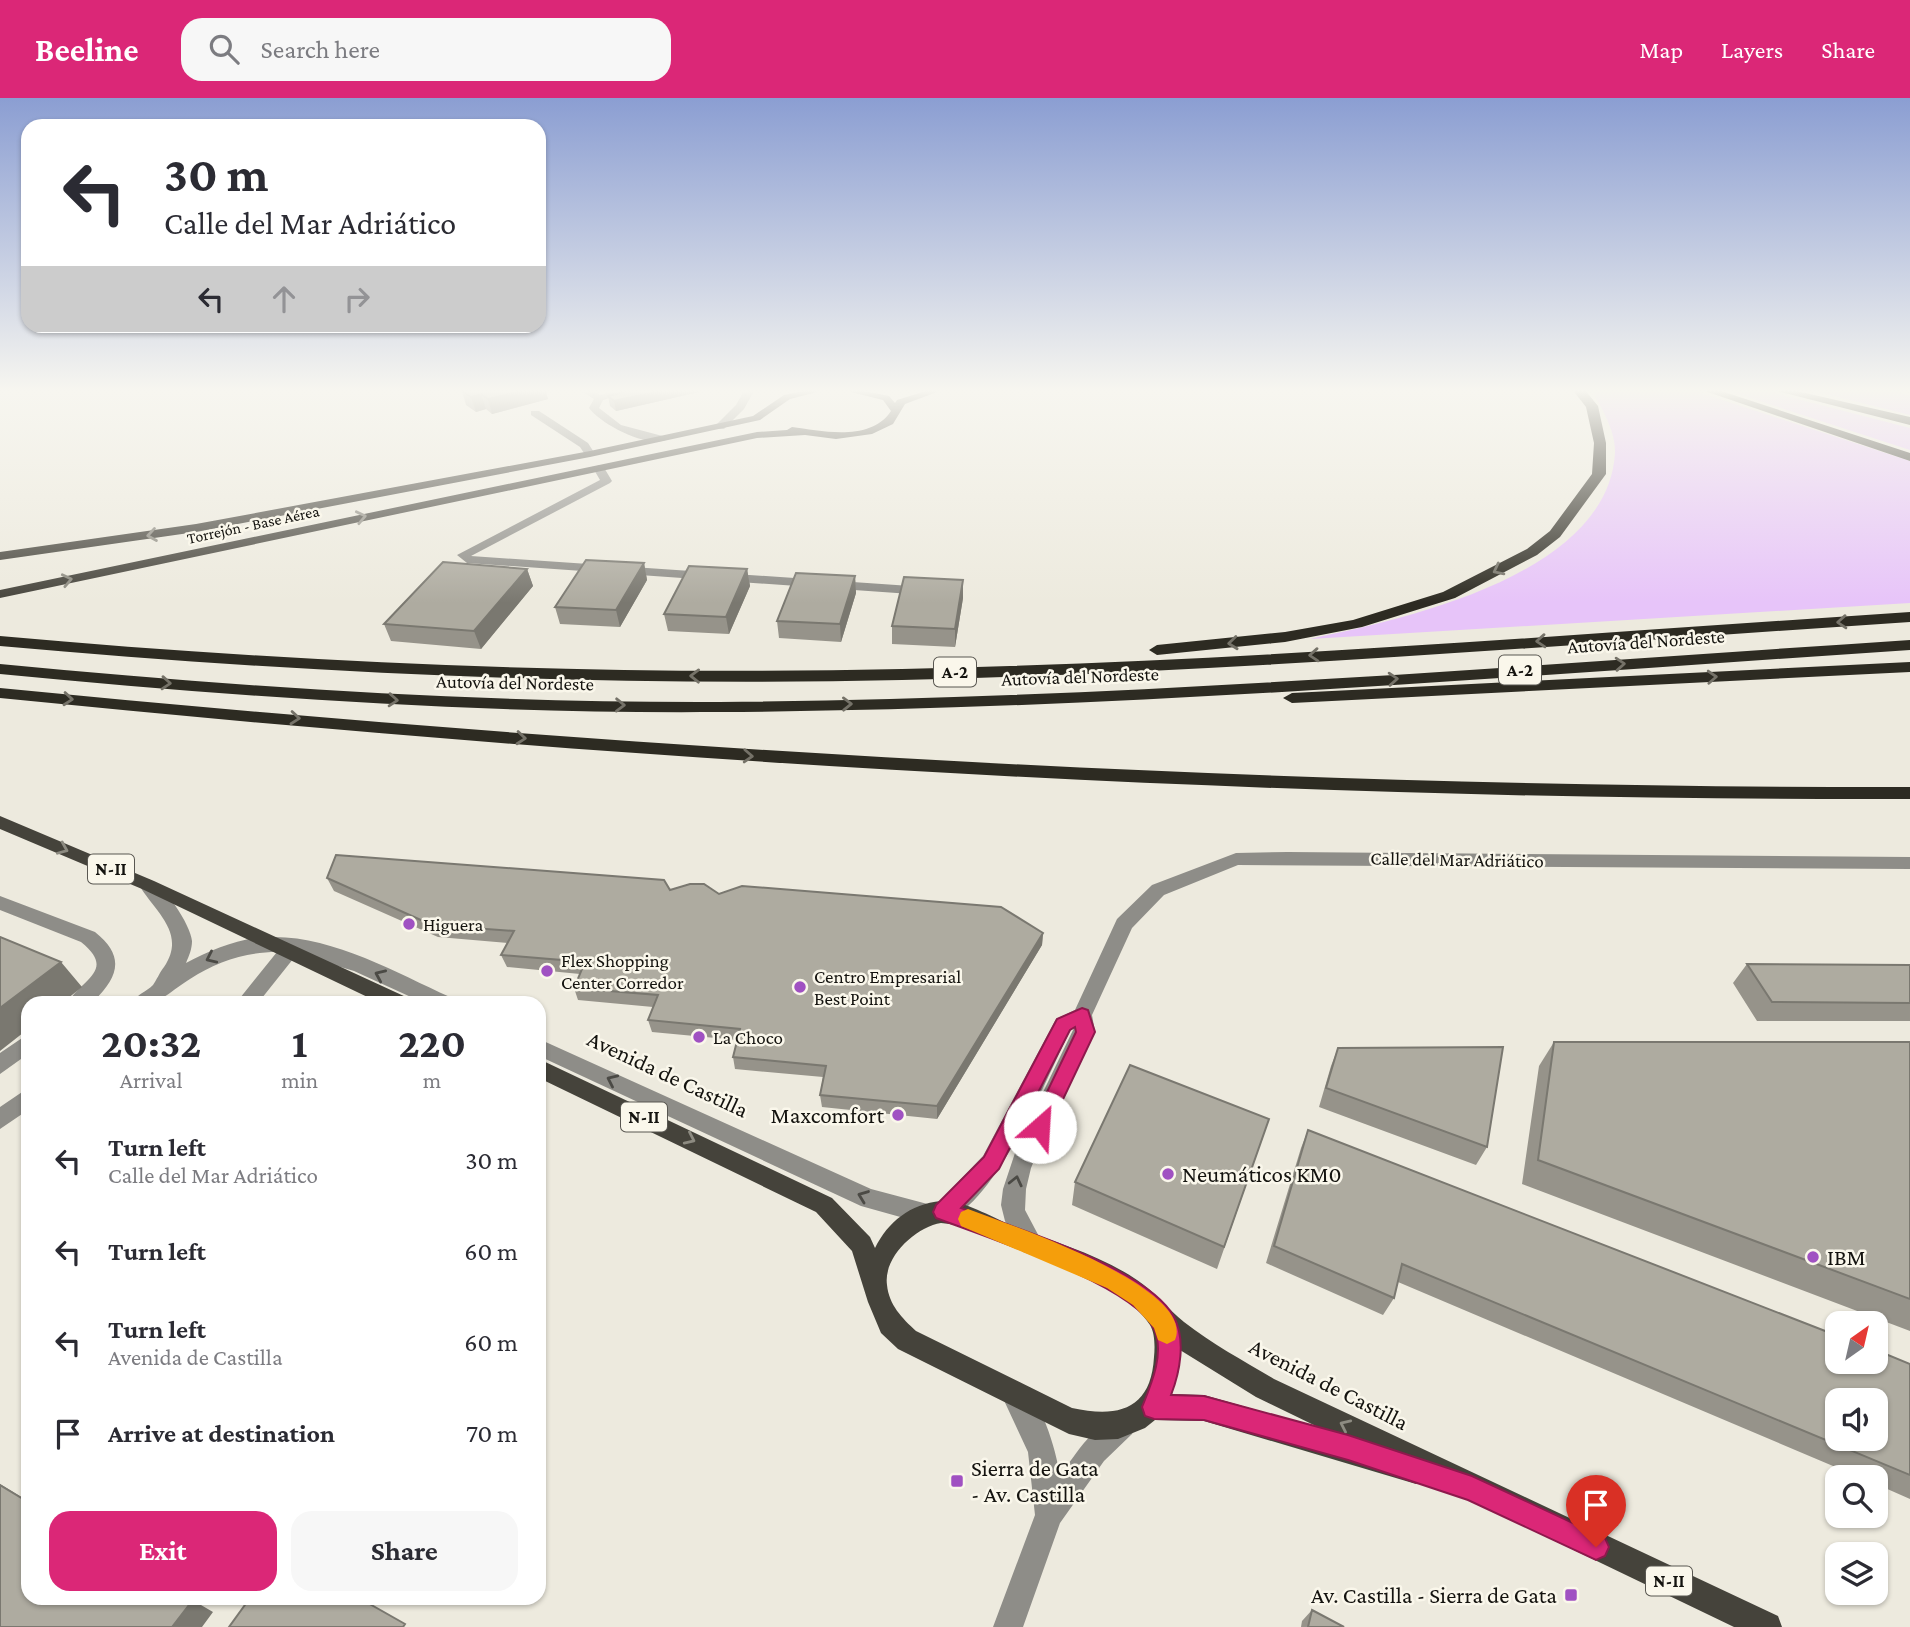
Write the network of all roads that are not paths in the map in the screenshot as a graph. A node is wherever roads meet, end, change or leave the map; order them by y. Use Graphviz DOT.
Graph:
graph roads {
  1 [pos="556,460"];
  2 [pos="636,460"];
  3 [pos="1599,460"];
  4 [pos="599,468"];
  5 [pos="0,556"];
  6 [pos="934,591"];
  7 [pos="0,594"];
  8 [pos="1910,618"];
  9 [pos="0,641"];
  10 [pos="1910,645"];
  11 [pos="1910,667"];
  12 [pos="0,669"];
  13 [pos="727,677"];
  14 [pos="0,693"];
  15 [pos="1129,696"];
  16 [pos="1910,793"];
  17 [pos="5,828"];
  18 [pos="1910,863"];
  19 [pos="148,886"];
  20 [pos="0,903"];
  21 [pos="279,948"];
  22 [pos="159,989"];
  23 [pos="85,996"];
  24 [pos="150,996"];
  25 [pos="258,996"];
  26 [pos="380,996"];
  27 [pos="427,996"];
  28 [pos="1082,1015"];
  29 [pos="21,1048"];
  30 [pos="546,1050"];
  31 [pos="0,1065"];
  32 [pos="546,1071"];
  33 [pos="21,1103"];
  34 [pos="0,1120"];
  35 [pos="936,1213"];
  36 [pos="1031,1244"];
  37 [pos="874,1283"];
  38 [pos="1164,1322"];
  39 [pos="1013,1393"];
  40 [pos="1154,1407"];
  41 [pos="1123,1424"];
  42 [pos="1472,1489"];
  43 [pos="1049,1515"];
  44 [pos="1008,1627"];
  45 [pos="1767,1627"];
  1 -- 5 [label="main road, Torrejón - Base Aérea, one-way"];
  2 -- 4 [label="main road, Torrejón - Base Aérea"];
  3 -- 13 [label="highway, one-way"];
  4 -- 6 [label="street"];
  7 -- 4 [label="main road, Torrejón - Base Aérea, one-way"];
  8 -- 13 [label="highway, Autovía del Nordeste / A-2, one-way"];
  13 -- 9 [label="highway, Autovía del Nordeste / A-2, one-way"];
  15 -- 10 [label="highway, Autovía del Nordeste / A-2, one-way"];
  15 -- 11 [label="highway, one-way"];
  12 -- 15 [label="highway, Autovía del Nordeste / A-2, one-way"];
  14 -- 16 [label="highway, one-way"];
  17 -- 19 [label="main road, N-II, one-way"];
  18 -- 28 [label="street, Calle del Mar Adriático"];
  19 -- 21 [label="main road, N-II"];
  19 -- 22 [label="street"];
  20 -- 23 [label="street"];
  21 -- 22 [label="street, one-way"];
  21 -- 25 [label="street"];
  21 -- 26 [label="main road, N-II"];
  27 -- 21 [label="street, N-II, one-way"];
  22 -- 24 [label="street"];
  28 -- 35 [label="street, Calle del Mar Adriático"];
  36 -- 28 [label="street, Calle del Mar Adriático, one-way"];
  29 -- 31 [label="street"];
  35 -- 30 [label="street, Avenida de Castilla / N-II, one-way"];
  32 -- 37 [label="main road, N-II, one-way"];
  33 -- 34 [label="street"];
  35 -- 36 [label="main road, N-II"];
  35 -- 37 [label="main road"];
  36 -- 38 [label="main road, N-II"];
  37 -- 39 [label="main road, N-II"];
  38 -- 40 [label="main road"];
  42 -- 38 [label="main road, Avenida de Castilla / N-II, one-way"];
  39 -- 41 [label="main road, N-II"];
  39 -- 43 [label="street"];
  40 -- 41 [label="main road, N-II"];
  40 -- 42 [label="main road, Avenida de Castilla / N-II"];
  41 -- 43 [label="street"];
  42 -- 45 [label="main road, Avenida de Castilla / N-II"];
  43 -- 44 [label="street"];
}
